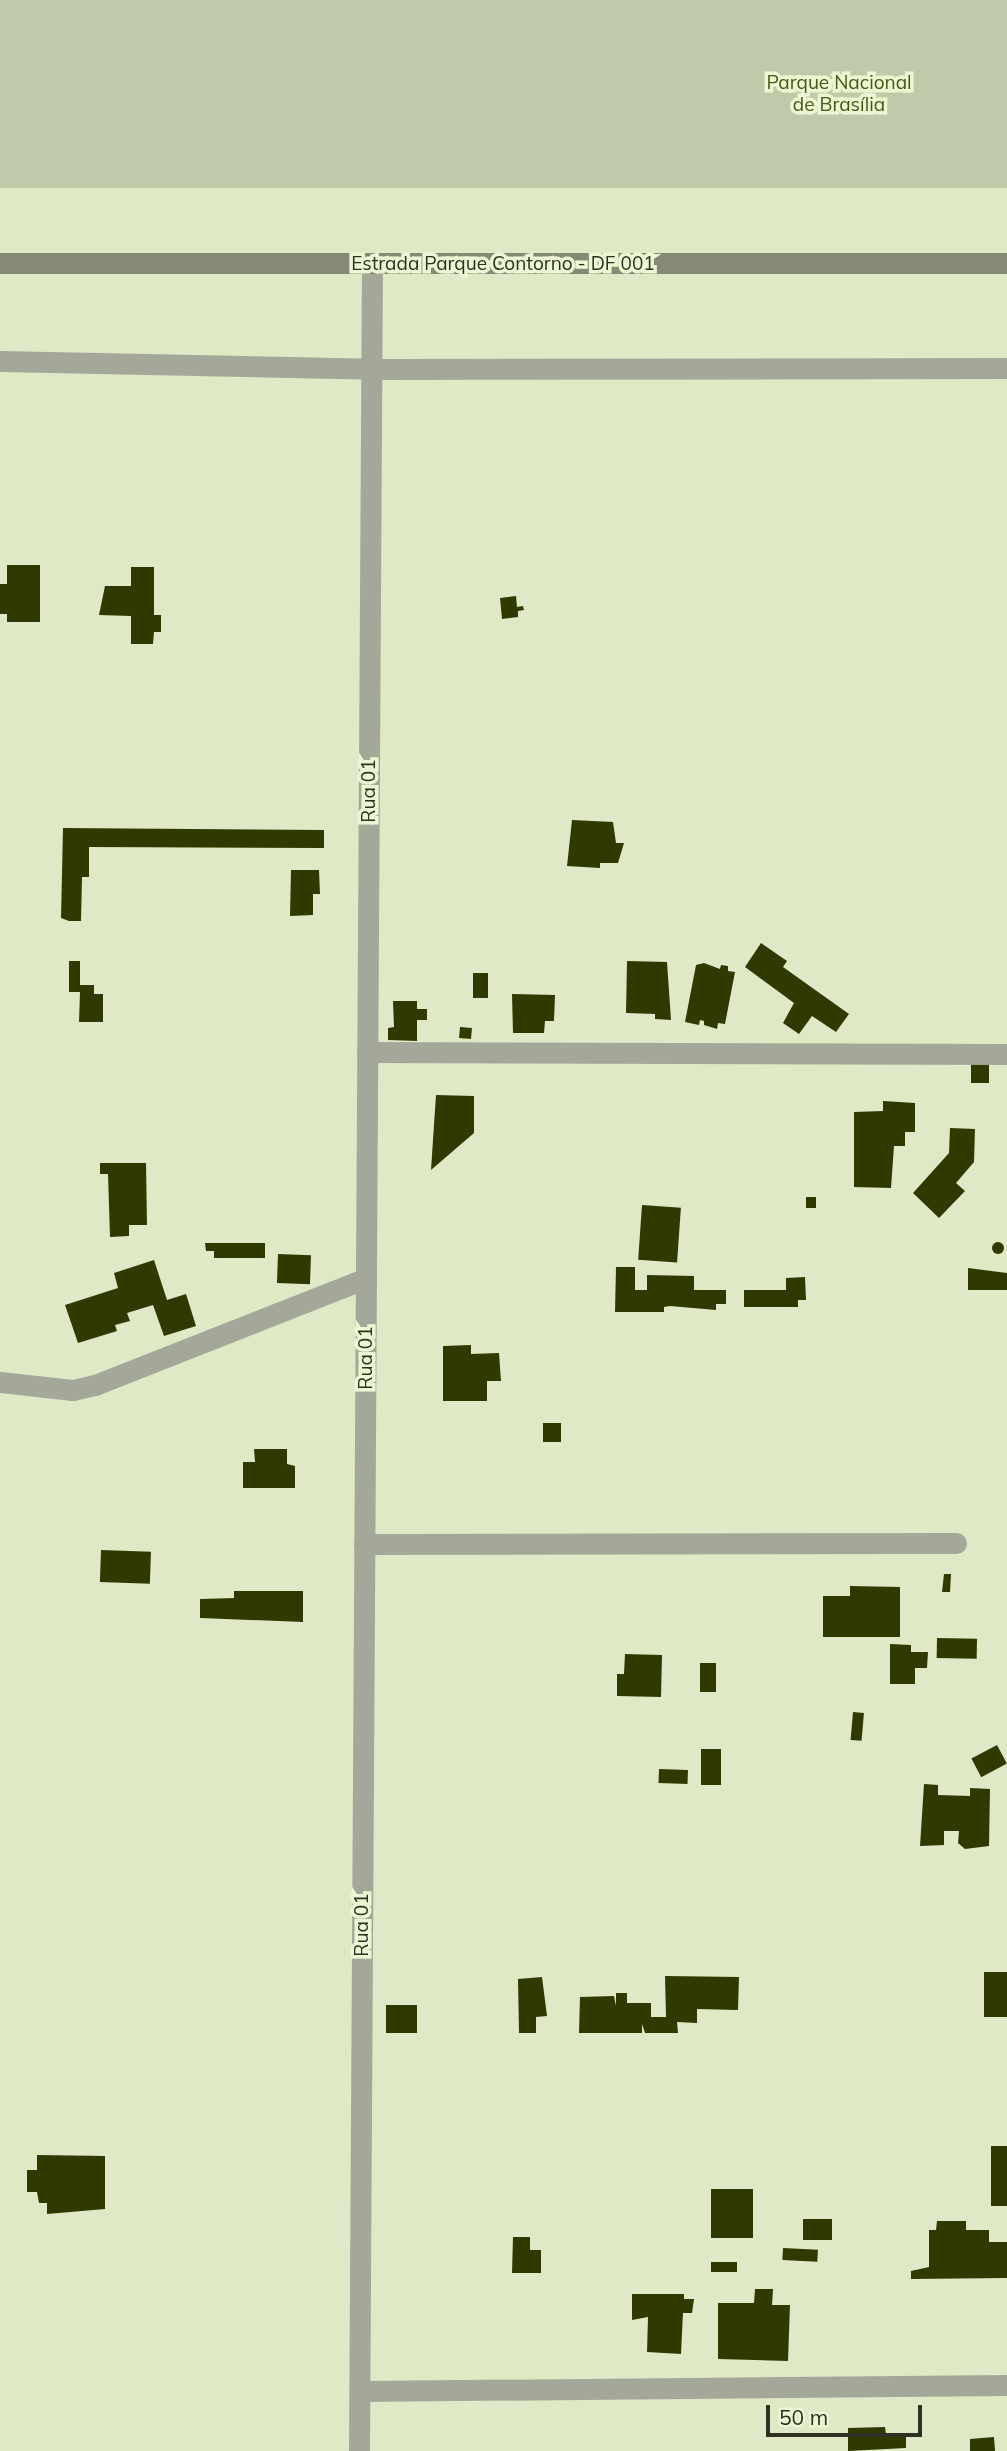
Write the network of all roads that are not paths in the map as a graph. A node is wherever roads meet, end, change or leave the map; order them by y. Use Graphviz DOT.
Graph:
graph roads {
  1 [pos="0,263"];
  2 [pos="1007,263"];
  3 [pos="372,265"];
  4 [pos="0,361"];
  5 [pos="1007,368"];
  6 [pos="371,369"];
  7 [pos="367,1052"];
  8 [pos="1006,1054"];
  9 [pos="366,1278"];
  10 [pos="0,1382"];
  11 [pos="956,1543"];
  12 [pos="365,1544"];
  13 [pos="1007,2385"];
  14 [pos="360,2391"];
  15 [pos="359,2451"];
  1 -- 3 [label="main road, Estrada Parque Contorno - DF 001"];
  2 -- 3 [label="main road, Estrada Parque Contorno - DF 001"];
  3 -- 6 [label="street, Rua 01"];
  4 -- 6 [label="street"];
  5 -- 6 [label="street"];
  6 -- 7 [label="street, Rua 01"];
  7 -- 8 [label="street"];
  7 -- 9 [label="street, Rua 01"];
  9 -- 10 [label="street"];
  9 -- 12 [label="street, Rua 01"];
  11 -- 12 [label="street"];
  12 -- 14 [label="street, Rua 01"];
  13 -- 14 [label="street"];
  14 -- 15 [label="street, Rua 01"];
}
